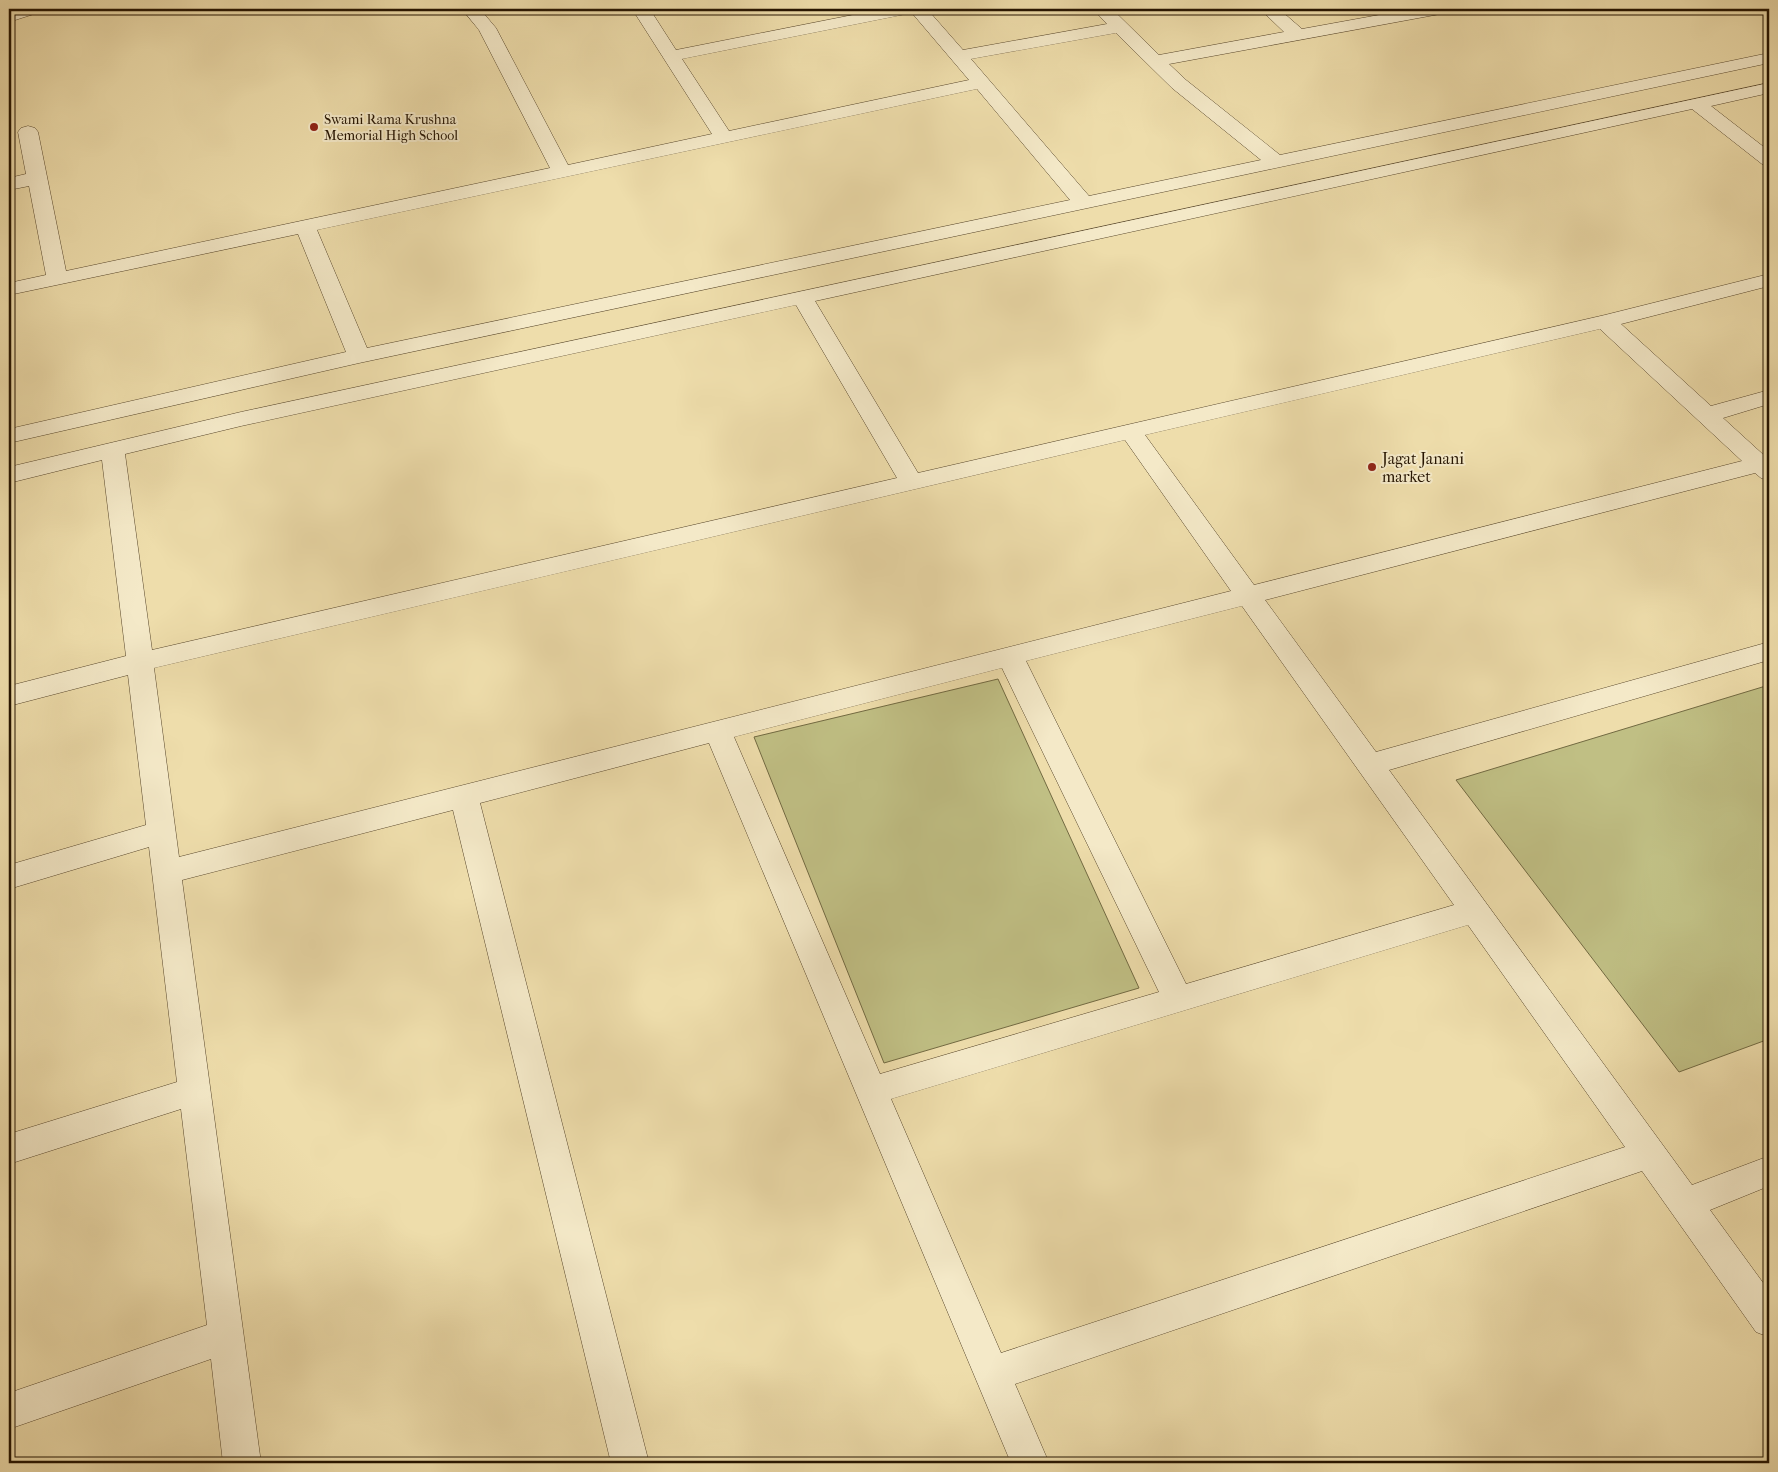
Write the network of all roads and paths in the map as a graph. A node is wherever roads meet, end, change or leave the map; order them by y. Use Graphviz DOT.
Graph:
graph roads {
  1 [pos="31,9"];
  2 [pos="471,9"];
  3 [pos="908,9"];
  4 [pos="918,9"];
  5 [pos="1102,9"];
  6 [pos="1269,9"];
  7 [pos="1440,9"];
  8 [pos="645,15"];
  9 [pos="9,17"];
  10 [pos="1120,27"];
  11 [pos="1298,35"];
  12 [pos="672,56"];
  13 [pos="959,56"];
  14 [pos="1769,58"];
  15 [pos="1154,61"];
  16 [pos="981,83"];
  17 [pos="1769,88"];
  18 [pos="1696,102"];
  19 [pos="28,132"];
  20 [pos="723,137"];
  21 [pos="1769,160"];
  22 [pos="1276,162"];
  23 [pos="562,172"];
  24 [pos="37,178"];
  25 [pos="9,184"];
  26 [pos="1084,203"];
  27 [pos="305,226"];
  28 [pos="57,279"];
  29 [pos="1769,280"];
  30 [pos="9,289"];
  31 [pos="803,298"];
  32 [pos="1605,322"];
  33 [pos="359,356"];
  34 [pos="1769,397"];
  35 [pos="1706,415"];
  36 [pos="1130,431"];
  37 [pos="9,436"];
  38 [pos="113,450"];
  39 [pos="1764,468"];
  40 [pos="9,475"];
  41 [pos="910,482"];
  42 [pos="1248,595"];
  43 [pos="1769,651"];
  44 [pos="1010,656"];
  45 [pos="140,662"];
  46 [pos="9,696"];
  47 [pos="718,731"];
  48 [pos="1369,765"];
  49 [pos="464,796"];
  50 [pos="162,832"];
  51 [pos="166,872"];
  52 [pos="9,876"];
  53 [pos="1475,911"];
  54 [pos="1178,999"];
  55 [pos="194,1090"];
  56 [pos="871,1091"];
  57 [pos="9,1149"];
  58 [pos="1649,1154"];
  59 [pos="1769,1171"];
  60 [pos="1685,1204"];
  61 [pos="1769,1320"];
  62 [pos="226,1336"];
  63 [pos="992,1374"];
  64 [pos="9,1411"];
  65 [pos="242,1463"];
  66 [pos="630,1463"];
  67 [pos="1030,1463"];
  1 -- 9 [label="street"];
  2 -- 23 [label="street"];
  3 -- 12 [label="street"];
  4 -- 13 [label="street"];
  5 -- 10 [label="street"];
  6 -- 11 [label="street"];
  7 -- 11 [label="street"];
  8 -- 12 [label="street"];
  10 -- 13 [label="street"];
  10 -- 15 [label="street"];
  11 -- 15 [label="street"];
  12 -- 20 [label="street"];
  13 -- 16 [label="street"];
  14 -- 22 [label="street"];
  15 -- 22 [label="street"];
  16 -- 20 [label="street"];
  16 -- 26 [label="street"];
  17 -- 18 [label="street"];
  18 -- 21 [label="street"];
  18 -- 31 [label="street"];
  19 -- 24 [label="street"];
  20 -- 23 [label="street"];
  22 -- 26 [label="street"];
  23 -- 27 [label="street"];
  24 -- 25 [label="street"];
  24 -- 28 [label="street"];
  26 -- 33 [label="street"];
  27 -- 28 [label="street"];
  27 -- 33 [label="street"];
  28 -- 30 [label="street"];
  29 -- 32 [label="street"];
  31 -- 38 [label="street"];
  31 -- 41 [label="street"];
  32 -- 35 [label="street"];
  32 -- 36 [label="street"];
  33 -- 37 [label="street"];
  34 -- 35 [label="street"];
  35 -- 39 [label="street"];
  36 -- 41 [label="street"];
  36 -- 42 [label="street"];
  38 -- 40 [label="street"];
  38 -- 45 [label="street"];
  39 -- 42 [label="street"];
  41 -- 45 [label="street"];
  42 -- 44 [label="street"];
  42 -- 48 [label="street"];
  43 -- 48 [label="street"];
  44 -- 47 [label="street"];
  44 -- 54 [label="street"];
  45 -- 46 [label="street"];
  45 -- 50 [label="street"];
  47 -- 49 [label="street"];
  47 -- 56 [label="street"];
  48 -- 53 [label="street"];
  49 -- 51 [label="street"];
  49 -- 66 [label="street"];
  50 -- 51 [label="street"];
  50 -- 52 [label="street"];
  51 -- 55 [label="street"];
  53 -- 54 [label="street"];
  53 -- 58 [label="street"];
  54 -- 56 [label="street"];
  55 -- 57 [label="street"];
  55 -- 62 [label="street"];
  56 -- 63 [label="street"];
  58 -- 60 [label="street"];
  58 -- 63 [label="street"];
  59 -- 60 [label="street"];
  60 -- 61 [label="street"];
  62 -- 64 [label="street"];
  62 -- 65 [label="street"];
  63 -- 67 [label="street"];
}
